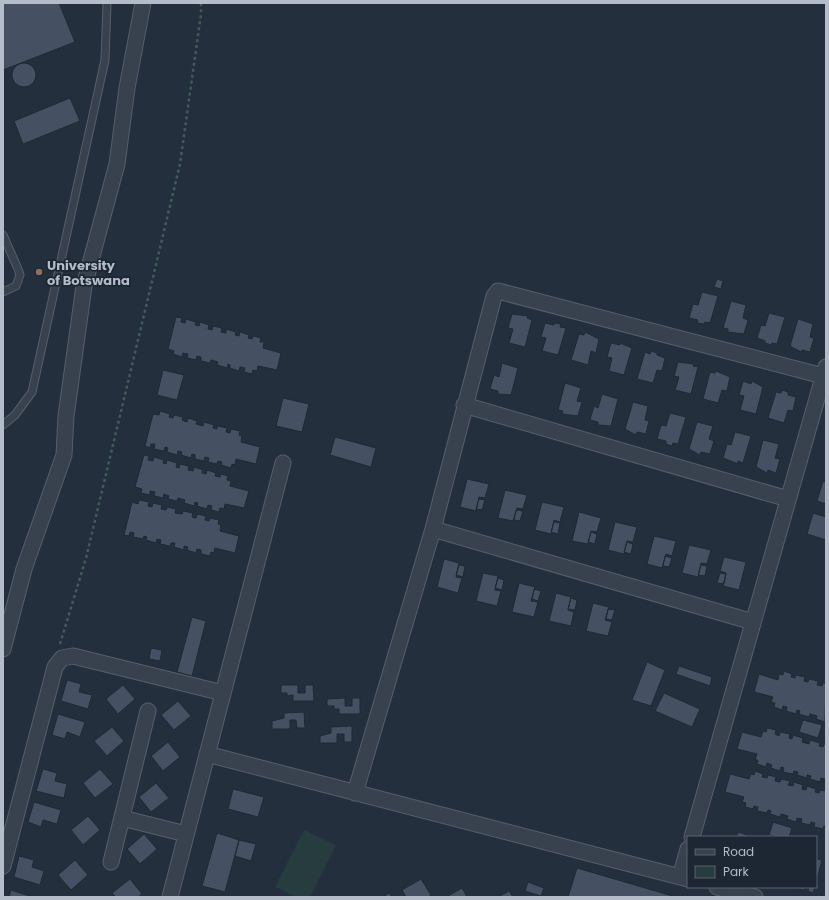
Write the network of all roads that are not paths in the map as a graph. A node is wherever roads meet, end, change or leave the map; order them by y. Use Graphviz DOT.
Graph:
graph roads {
  1 [pos="107,3"];
  2 [pos="143,3"];
  3 [pos="3,235"];
  4 [pos="6,249"];
  5 [pos="3,292"];
  6 [pos="825,371"];
  7 [pos="464,406"];
  8 [pos="3,425"];
  9 [pos="283,463"];
  10 [pos="788,499"];
  11 [pos="433,529"];
  12 [pos="753,622"];
  13 [pos="3,649"];
  14 [pos="223,693"];
  15 [pos="148,711"];
  16 [pos="207,754"];
  17 [pos="355,792"];
  18 [pos="122,818"];
  19 [pos="186,834"];
  20 [pos="692,836"];
  21 [pos="687,856"];
  22 [pos="111,862"];
  23 [pos="3,866"];
  24 [pos="684,878"];
  25 [pos="721,888"];
  26 [pos="170,897"];
  27 [pos="755,897"];
  1 -- 8 [label="lane"];
  2 -- 13 [label="street"];
  3 -- 4 [label="lane"];
  4 -- 5 [label="lane"];
  6 -- 7 [label="street"];
  6 -- 10 [label="street"];
  7 -- 10 [label="street"];
  7 -- 11 [label="street"];
  9 -- 14 [label="street"];
  10 -- 12 [label="street"];
  11 -- 12 [label="street"];
  11 -- 17 [label="street"];
  12 -- 20 [label="street"];
  14 -- 16 [label="street"];
  14 -- 23 [label="street"];
  15 -- 18 [label="street"];
  16 -- 17 [label="street"];
  16 -- 19 [label="street"];
  17 -- 24 [label="street"];
  18 -- 19 [label="street"];
  18 -- 22 [label="street"];
  19 -- 26 [label="street"];
  21 -- 24 [label="street"];
  25 -- 27 [label="street"];
}
